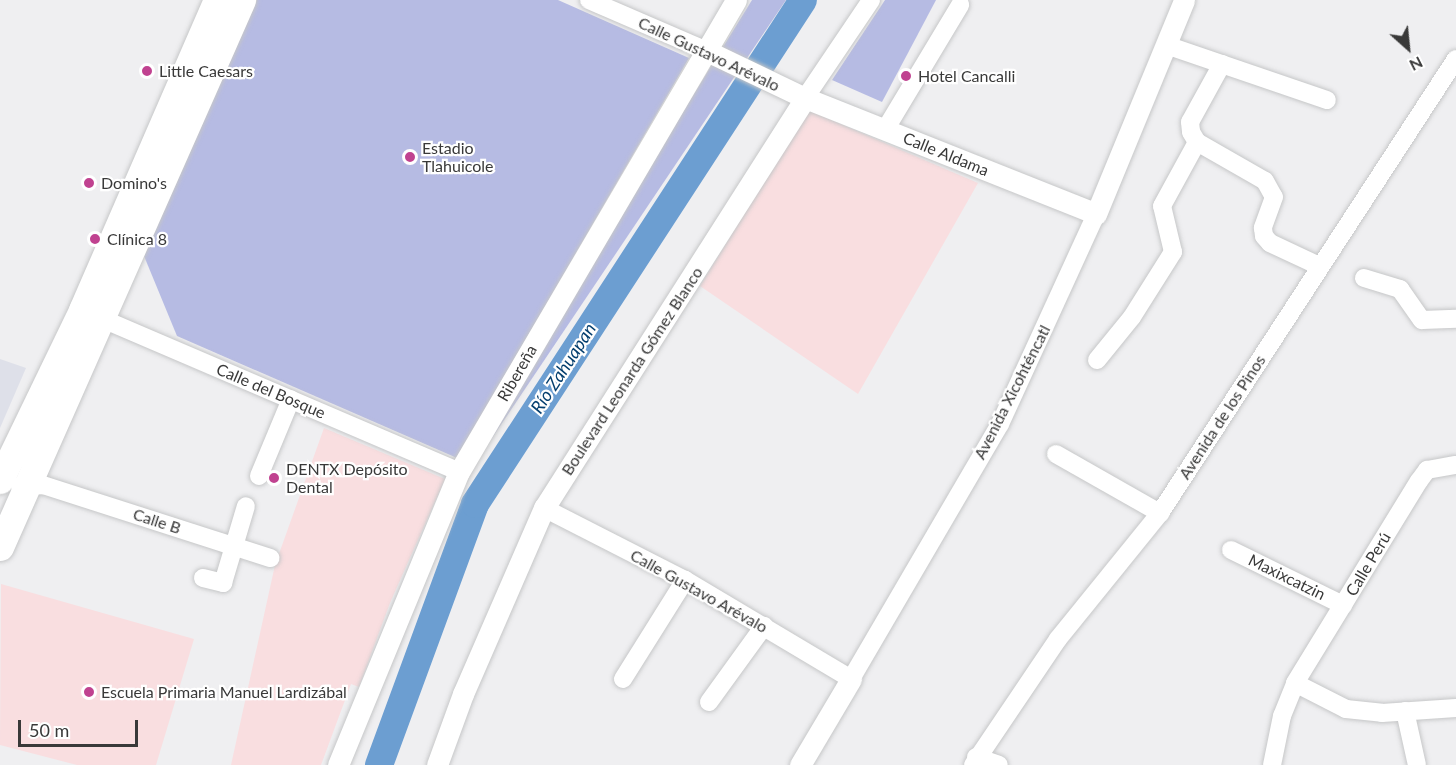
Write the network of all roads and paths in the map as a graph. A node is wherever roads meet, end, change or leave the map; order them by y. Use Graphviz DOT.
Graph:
graph roads {
  1 [pos="217,0"];
  2 [pos="242,0"];
  3 [pos="590,0"];
  4 [pos="736,0"];
  5 [pos="871,0"];
  6 [pos="1184,0"];
  7 [pos="960,4"];
  8 [pos="1166,45"];
  9 [pos="707,51"];
  10 [pos="1456,59"];
  11 [pos="1222,64"];
  12 [pos="800,96"];
  13 [pos="1327,100"];
  14 [pos="885,130"];
  15 [pos="1197,142"];
  16 [pos="1096,213"];
  17 [pos="1319,266"];
  18 [pos="1364,278"];
  19 [pos="91,314"];
  20 [pos="1456,319"];
  21 [pos="1097,360"];
  22 [pos="291,399"];
  23 [pos="1056,454"];
  24 [pos="1456,465"];
  25 [pos="459,472"];
  26 [pos="259,476"];
  27 [pos="18,478"];
  28 [pos="246,506"];
  29 [pos="544,508"];
  30 [pos="1160,513"];
  31 [pos="233,546"];
  32 [pos="0,547"];
  33 [pos="1231,550"];
  34 [pos="271,558"];
  35 [pos="203,578"];
  36 [pos="685,580"];
  37 [pos="1343,604"];
  38 [pos="764,626"];
  39 [pos="623,679"];
  40 [pos="851,680"];
  41 [pos="1295,683"];
  42 [pos="710,702"];
  43 [pos="1456,708"];
  44 [pos="1405,711"];
  45 [pos="974,761"];
  46 [pos="338,765"];
  47 [pos="437,765"];
  48 [pos="800,765"];
  49 [pos="999,765"];
  50 [pos="1272,765"];
  51 [pos="1417,765"];
  1 -- 19 [label="main road"];
  2 -- 19 [label="main road"];
  3 -- 9 [label="street, Calle Gustavo Arévalo"];
  4 -- 9 [label="street, Ribereña"];
  5 -- 12 [label="street, Boulevard Leonarda Gómez Blanco"];
  6 -- 8 [label="street, Avenida Xicohténcatl"];
  7 -- 14 [label="street"];
  8 -- 11 [label="street"];
  8 -- 16 [label="street, Avenida Xicohténcatl"];
  9 -- 12 [label="street, Calle Gustavo Arévalo"];
  9 -- 25 [label="street, Ribereña"];
  10 -- 17 [label="street, Avenida de los Pinos"];
  11 -- 13 [label="street"];
  11 -- 15 [label="street"];
  12 -- 14 [label="street, Calle Aldama"];
  12 -- 29 [label="street, Boulevard Leonarda Gómez Blanco"];
  14 -- 16 [label="street, Calle Aldama"];
  15 -- 17 [label="street"];
  15 -- 21 [label="street"];
  16 -- 40 [label="street, Avenida Xicohténcatl"];
  17 -- 30 [label="street, Avenida de los Pinos"];
  18 -- 20 [label="street"];
  19 -- 22 [label="street, Calle del Bosque"];
  19 -- 27 [label="main road"];
  22 -- 25 [label="street, Calle del Bosque"];
  22 -- 26 [label="street"];
  23 -- 30 [label="street"];
  24 -- 37 [label="street, Calle Perú"];
  25 -- 46 [label="street, Ribereña"];
  27 -- 31 [label="street, Calle B"];
  27 -- 32 [label="main road"];
  28 -- 31 [label="street"];
  29 -- 36 [label="street, Calle Gustavo Arévalo"];
  29 -- 47 [label="street, Boulevard Leonarda Gómez Blanco"];
  30 -- 45 [label="street, Avenida de los Pinos"];
  31 -- 34 [label="street, Calle B"];
  31 -- 35 [label="street"];
  33 -- 37 [label="street, Maxixcatzin"];
  36 -- 38 [label="street, Calle Gustavo Arévalo"];
  36 -- 39 [label="street"];
  37 -- 41 [label="street, Calle Perú"];
  38 -- 40 [label="street, Calle Gustavo Arévalo"];
  38 -- 42 [label="street"];
  40 -- 48 [label="street, Avenida Xicohténcatl"];
  41 -- 44 [label="street"];
  41 -- 50 [label="street, Calle Perú"];
  43 -- 44 [label="street"];
  44 -- 51 [label="street"];
  45 -- 49 [label="street"];
}
